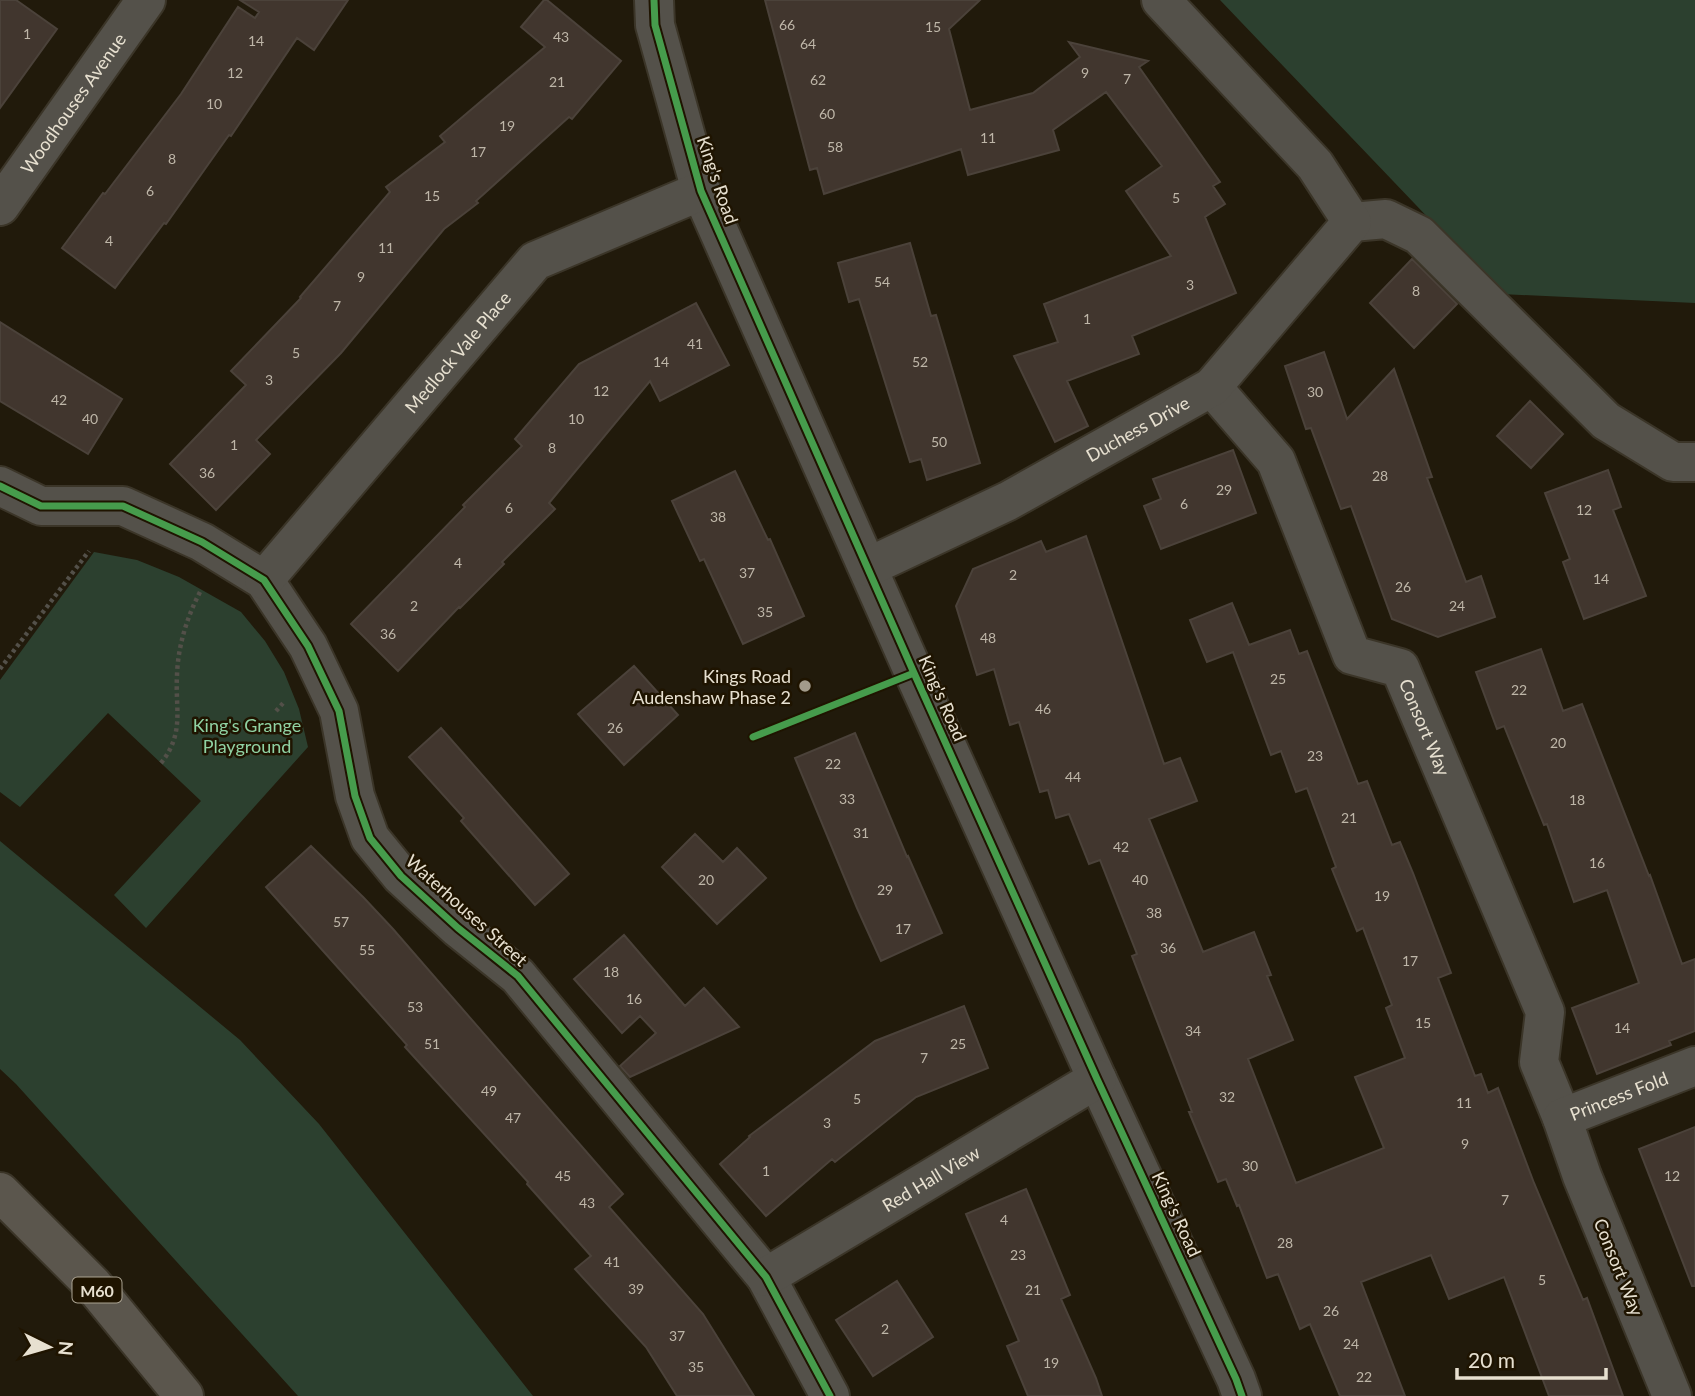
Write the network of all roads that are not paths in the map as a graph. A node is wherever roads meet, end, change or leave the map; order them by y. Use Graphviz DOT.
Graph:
graph roads {
  1 [pos="654,0"];
  2 [pos="1161,0"];
  3 [pos="139,2"];
  4 [pos="701,191"];
  5 [pos="0,206"];
  6 [pos="1352,222"];
  7 [pos="1212,387"];
  8 [pos="1695,462"];
  9 [pos="0,486"];
  10 [pos="867,567"];
  11 [pos="264,580"];
  12 [pos="1695,1066"];
  13 [pos="1097,1079"];
  14 [pos="1562,1118"];
  15 [pos="1583,1176"];
  16 [pos="0,1192"];
  17 [pos="766,1276"];
  18 [pos="184,1396"];
  19 [pos="830,1396"];
  20 [pos="1242,1396"];
  21 [pos="1672,1396"];
  1 -- 4 [label="street, King's Road"];
  2 -- 6 [label="street"];
  3 -- 5 [label="street, Woodhouses Avenue"];
  4 -- 10 [label="street, King's Road"];
  4 -- 11 [label="street, Medlock Vale Place"];
  6 -- 7 [label="street, Duchess Drive"];
  6 -- 8 [label="street"];
  7 -- 10 [label="street, Duchess Drive"];
  7 -- 14 [label="street, Consort Way"];
  9 -- 11 [label="street, Waterhouses Street"];
  10 -- 13 [label="street, King's Road"];
  11 -- 17 [label="street, Waterhouses Street"];
  12 -- 14 [label="street, Princess Fold"];
  13 -- 17 [label="street, Red Hall View"];
  13 -- 20 [label="street, King's Road"];
  14 -- 15 [label="street, Princess Fold"];
  15 -- 21 [label="street, Consort Way"];
  16 -- 18 [label="highway, M60"];
  17 -- 19 [label="street, Waterhouses Street"];
}
